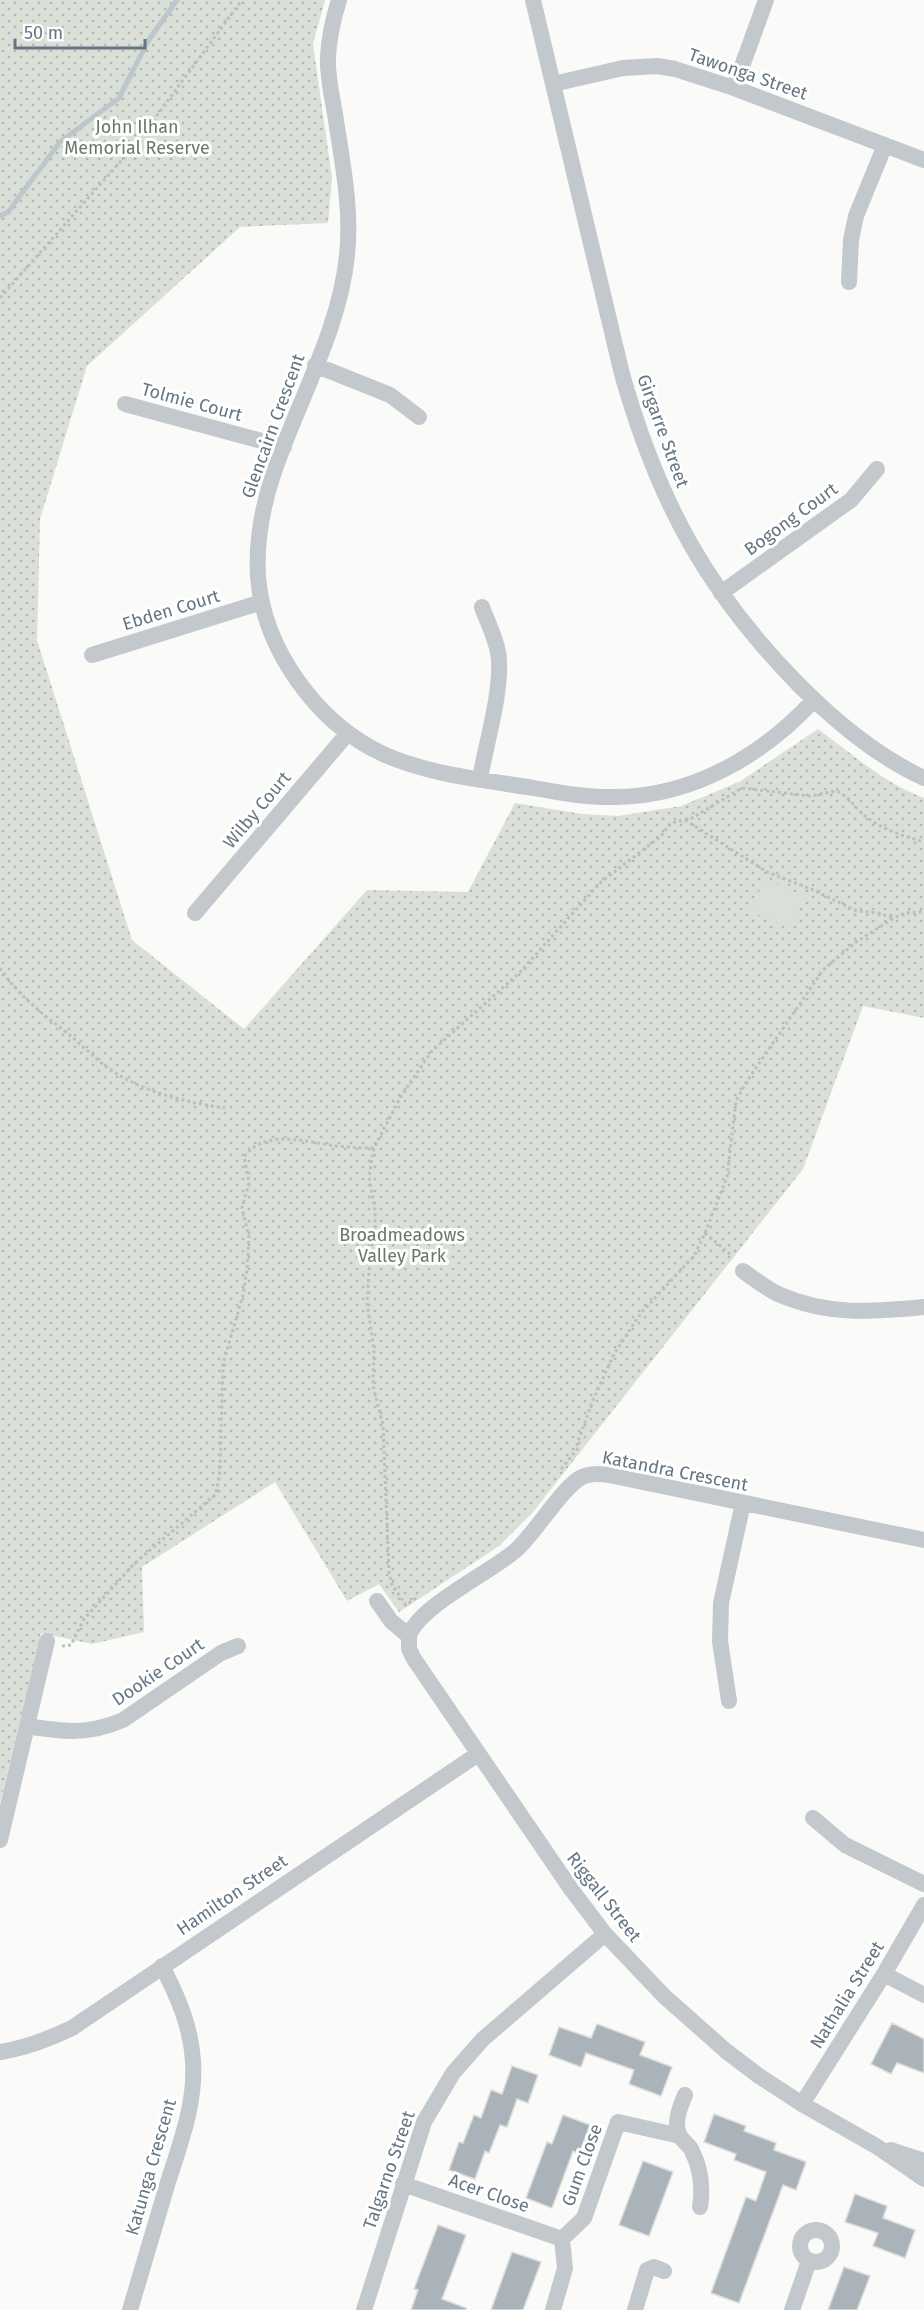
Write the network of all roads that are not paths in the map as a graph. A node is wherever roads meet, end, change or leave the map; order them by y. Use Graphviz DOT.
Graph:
graph roads {
  1 [pos="339,0"];
  2 [pos="533,0"];
  3 [pos="766,0"];
  4 [pos="554,84"];
  5 [pos="734,88"];
  6 [pos="885,145"];
  7 [pos="924,160"];
  8 [pos="849,282"];
  9 [pos="315,365"];
  10 [pos="125,404"];
  11 [pos="419,417"];
  12 [pos="284,447"];
  13 [pos="877,469"];
  14 [pos="722,593"];
  15 [pos="262,602"];
  16 [pos="482,607"];
  17 [pos="92,655"];
  18 [pos="814,700"];
  19 [pos="348,733"];
  20 [pos="924,778"];
  21 [pos="480,779"];
  22 [pos="195,913"];
  23 [pos="743,1272"];
  24 [pos="924,1307"];
  25 [pos="743,1503"];
  26 [pos="924,1540"];
  27 [pos="377,1601"];
  28 [pos="409,1636"];
  29 [pos="46,1645"];
  30 [pos="238,1646"];
  31 [pos="729,1701"];
  32 [pos="27,1726"];
  33 [pos="478,1754"];
  34 [pos="813,1818"];
  35 [pos="0,1840"];
  36 [pos="924,1884"];
  37 [pos="924,1905"];
  38 [pos="605,1934"];
  39 [pos="162,1966"];
  40 [pos="884,1974"];
  41 [pos="924,1995"];
  42 [pos="0,2052"];
  43 [pos="685,2095"];
  44 [pos="802,2104"];
  45 [pos="680,2136"];
  46 [pos="876,2146"];
  47 [pos="924,2161"];
  48 [pos="924,2178"];
  49 [pos="404,2184"];
  50 [pos="700,2207"];
  51 [pos="562,2239"];
  52 [pos="809,2261"];
  53 [pos="664,2271"];
  54 [pos="130,2310"];
  55 [pos="364,2310"];
  56 [pos="553,2310"];
  57 [pos="635,2310"];
  58 [pos="792,2310"];
  1 -- 9 [label="street, Glencairn Crescent"];
  2 -- 4 [label="street, Girgarre Street"];
  3 -- 5 [label="street"];
  4 -- 5 [label="street, Tawonga Street"];
  4 -- 14 [label="street, Girgarre Street"];
  5 -- 6 [label="street, Tawonga Street"];
  6 -- 7 [label="street, Tawonga Street"];
  6 -- 8 [label="street"];
  9 -- 11 [label="street"];
  9 -- 12 [label="street, Glencairn Crescent"];
  10 -- 12 [label="street, Tolmie Court"];
  12 -- 15 [label="street, Glencairn Crescent"];
  13 -- 14 [label="street, Bogong Court"];
  14 -- 18 [label="street, Girgarre Street"];
  15 -- 17 [label="street, Ebden Court"];
  15 -- 19 [label="street, Glencairn Crescent"];
  16 -- 21 [label="street"];
  18 -- 20 [label="street, Girgarre Street"];
  18 -- 21 [label="street, Glencairn Crescent"];
  19 -- 21 [label="street, Glencairn Crescent"];
  19 -- 22 [label="street, Wilby Court"];
  23 -- 24 [label="street"];
  25 -- 26 [label="street, Katandra Crescent"];
  25 -- 28 [label="street, Katandra Crescent"];
  25 -- 31 [label="street"];
  27 -- 28 [label="street"];
  28 -- 33 [label="street, Riggall Street"];
  29 -- 32 [label="street"];
  30 -- 32 [label="street, Dookie Court"];
  32 -- 35 [label="street"];
  33 -- 38 [label="street, Riggall Street"];
  33 -- 39 [label="street, Hamilton Street"];
  34 -- 36 [label="street"];
  37 -- 40 [label="street, Nathalia Street"];
  38 -- 44 [label="street, Riggall Street"];
  38 -- 49 [label="street, Talgarno Street"];
  39 -- 42 [label="street, Hamilton Street"];
  39 -- 54 [label="street, Katunga Crescent"];
  40 -- 41 [label="street"];
  40 -- 44 [label="street, Nathalia Street"];
  43 -- 45 [label="street"];
  44 -- 46 [label="street, Riggall Street"];
  45 -- 50 [label="street"];
  45 -- 51 [label="street, Gum Close"];
  46 -- 47 [label="street, Riggall Street"];
  46 -- 48 [label="street, Riggall Street"];
  49 -- 51 [label="street, Acer Close"];
  49 -- 55 [label="street, Talgarno Street"];
  51 -- 56 [label="street"];
  52 -- 58 [label="street"];
  53 -- 57 [label="street"];
}
